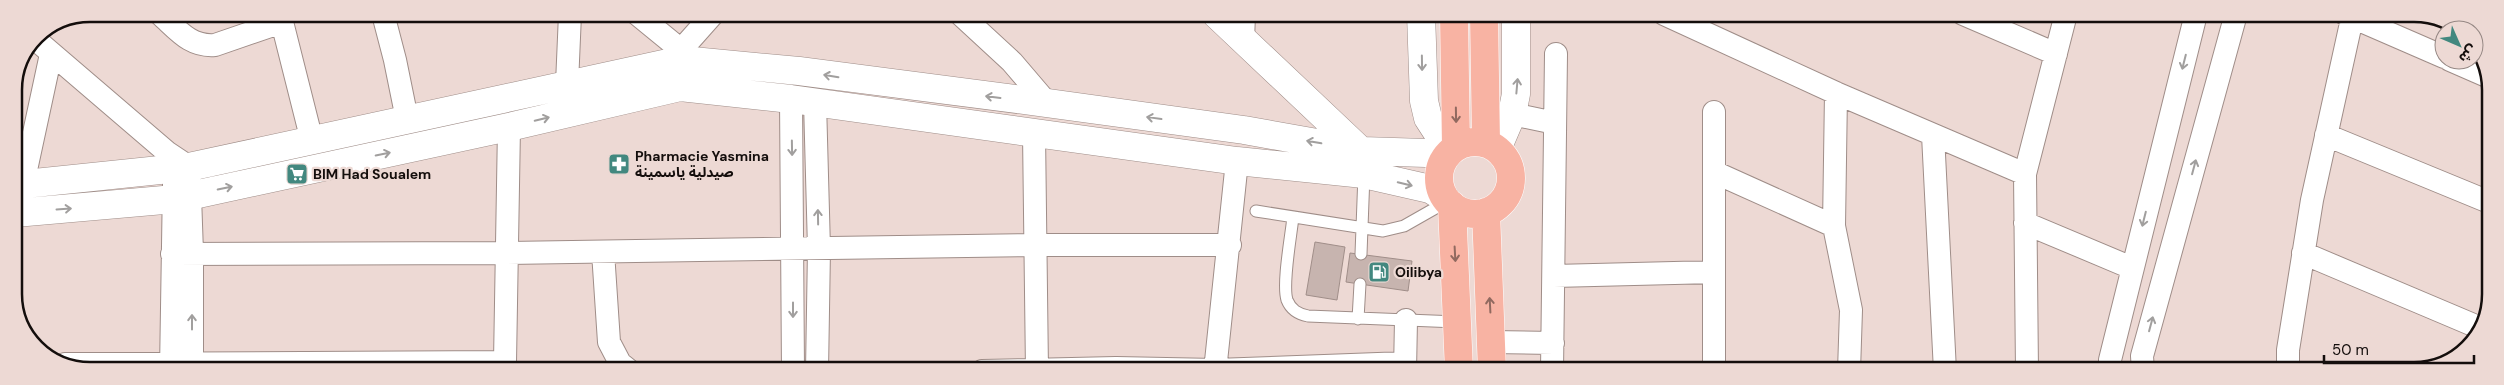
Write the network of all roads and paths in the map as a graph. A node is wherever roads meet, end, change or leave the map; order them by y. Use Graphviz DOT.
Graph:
graph roads {
  1 [pos="168,22"];
  2 [pos="271,22"];
  3 [pos="282,22"];
  4 [pos="385,22"];
  5 [pos="570,22"];
  6 [pos="646,22"];
  7 [pos="708,22"];
  8 [pos="969,22"];
  9 [pos="1224,22"];
  10 [pos="1244,22"];
  11 [pos="1422,22"];
  12 [pos="1454,22"];
  13 [pos="1484,22"];
  14 [pos="1516,22"];
  15 [pos="1681,22"];
  16 [pos="1982,22"];
  17 [pos="2064,22"];
  18 [pos="2194,22"];
  19 [pos="2234,22"];
  20 [pos="2349,22"];
  21 [pos="2366,22"];
  22 [pos="1243,41"];
  23 [pos="43,47"];
  24 [pos="2434,53"];
  25 [pos="1556,54"];
  26 [pos="2056,54"];
  27 [pos="681,55"];
  28 [pos="567,84"];
  29 [pos="680,87"];
  30 [pos="1836,93"];
  31 [pos="803,101"];
  32 [pos="1046,103"];
  33 [pos="1714,112"];
  34 [pos="1512,114"];
  35 [pos="407,119"];
  36 [pos="1556,122"];
  37 [pos="509,127"];
  38 [pos="1034,134"];
  39 [pos="1933,135"];
  40 [pos="2326,135"];
  41 [pos="312,140"];
  42 [pos="1491,146"];
  43 [pos="1450,152"];
  44 [pos="1237,161"];
  45 [pos="1363,162"];
  46 [pos="177,163"];
  47 [pos="22,168"];
  48 [pos="1714,172"];
  49 [pos="2025,174"];
  50 [pos="22,185"];
  51 [pos="183,197"];
  52 [pos="2482,199"];
  53 [pos="1448,202"];
  54 [pos="1256,211"];
  55 [pos="22,212"];
  56 [pos="1486,212"];
  57 [pos="1293,217"];
  58 [pos="2025,223"];
  59 [pos="1834,226"];
  60 [pos="1362,229"];
  61 [pos="1034,245"];
  62 [pos="1230,245"];
  63 [pos="793,250"];
  64 [pos="818,250"];
  65 [pos="603,252"];
  66 [pos="506,253"];
  67 [pos="2303,253"];
  68 [pos="182,254"];
  69 [pos="1360,254"];
  70 [pos="2132,268"];
  71 [pos="1714,272"];
  72 [pos="1554,276"];
  73 [pos="1360,284"];
  74 [pos="1358,318"];
  75 [pos="1406,320"];
  76 [pos="1458,322"];
  77 [pos="2473,325"];
  78 [pos="1491,342"];
  79 [pos="1553,343"];
  80 [pos="183,362"];
  81 [pos="506,362"];
  82 [pos="618,362"];
  83 [pos="793,362"];
  84 [pos="817,362"];
  85 [pos="1037,362"];
  86 [pos="1216,362"];
  87 [pos="1405,362"];
  88 [pos="1459,362"];
  89 [pos="1492,362"];
  90 [pos="1552,362"];
  91 [pos="1714,362"];
  92 [pos="1849,362"];
  93 [pos="1946,362"];
  94 [pos="2027,362"];
  95 [pos="2110,362"];
  96 [pos="2142,362"];
  97 [pos="2288,362"];
  1 -- 2 [label="street"];
  3 -- 41 [label="street"];
  4 -- 35 [label="street"];
  5 -- 28 [label="street"];
  6 -- 27 [label="street"];
  7 -- 27 [label="street"];
  8 -- 32 [label="street"];
  9 -- 22 [label="street"];
  10 -- 22 [label="street"];
  11 -- 43 [label="street, one-way"];
  12 -- 43 [label="main road, one-way"];
  13 -- 42 [label="main road"];
  34 -- 14 [label="street, one-way"];
  15 -- 30 [label="street"];
  16 -- 26 [label="street"];
  17 -- 26 [label="street"];
  18 -- 70 [label="street, one-way"];
  96 -- 19 [label="street, one-way"];
  20 -- 40 [label="street"];
  21 -- 24 [label="street"];
  22 -- 45 [label="street"];
  23 -- 46 [label="street"];
  23 -- 47 [label="street"];
  25 -- 36 [label="street"];
  26 -- 49 [label="street"];
  27 -- 28 [label="street"];
  27 -- 29 [label="street"];
  32 -- 27 [label="street, one-way"];
  28 -- 35 [label="street"];
  29 -- 31 [label="street"];
  37 -- 29 [label="street, one-way"];
  30 -- 39 [label="street"];
  30 -- 59 [label="street"];
  31 -- 38 [label="street"];
  31 -- 63 [label="street, one-way"];
  64 -- 31 [label="street, one-way"];
  45 -- 32 [label="street, one-way"];
  33 -- 48 [label="street"];
  34 -- 36 [label="street"];
  34 -- 42 [label="street"];
  35 -- 41 [label="street"];
  36 -- 72 [label="street"];
  51 -- 37 [label="street, one-way"];
  37 -- 66 [label="street"];
  38 -- 44 [label="street"];
  38 -- 61 [label="street"];
  39 -- 49 [label="street"];
  39 -- 93 [label="street"];
  40 -- 52 [label="street"];
  40 -- 67 [label="street"];
  41 -- 46 [label="street"];
  42 -- 43 [label="main road"];
  42 -- 56 [label="main road"];
  43 -- 45 [label="street"];
  43 -- 53 [label="main road"];
  44 -- 45 [label="street"];
  44 -- 62 [label="street"];
  45 -- 53 [label="street, one-way"];
  45 -- 60 [label="lane"];
  46 -- 50 [label="street"];
  46 -- 51 [label="street"];
  48 -- 59 [label="street"];
  48 -- 71 [label="street"];
  49 -- 58 [label="street"];
  55 -- 51 [label="street, one-way"];
  51 -- 68 [label="street"];
  53 -- 56 [label="main road"];
  53 -- 60 [label="lane"];
  53 -- 76 [label="main road, one-way"];
  54 -- 57 [label="lane"];
  78 -- 56 [label="main road, one-way"];
  57 -- 60 [label="lane"];
  57 -- 74 [label="lane"];
  58 -- 70 [label="street"];
  58 -- 94 [label="street"];
  59 -- 92 [label="street"];
  60 -- 69 [label="lane"];
  61 -- 62 [label="street"];
  61 -- 64 [label="street"];
  61 -- 85 [label="street"];
  62 -- 86 [label="street"];
  63 -- 64 [label="street"];
  63 -- 65 [label="street"];
  63 -- 83 [label="street, one-way"];
  64 -- 84 [label="street"];
  65 -- 66 [label="street"];
  65 -- 82 [label="street"];
  66 -- 68 [label="street"];
  66 -- 81 [label="street"];
  67 -- 77 [label="street"];
  67 -- 97 [label="street"];
  68 -- 80 [label="street"];
  70 -- 95 [label="street"];
  71 -- 72 [label="street"];
  71 -- 91 [label="street"];
  72 -- 79 [label="street"];
  73 -- 74 [label="lane"];
  74 -- 75 [label="lane"];
  75 -- 76 [label="lane"];
  75 -- 87 [label="street"];
  76 -- 88 [label="main road"];
  78 -- 79 [label="street"];
  78 -- 89 [label="main road"];
  79 -- 90 [label="street"];
}
